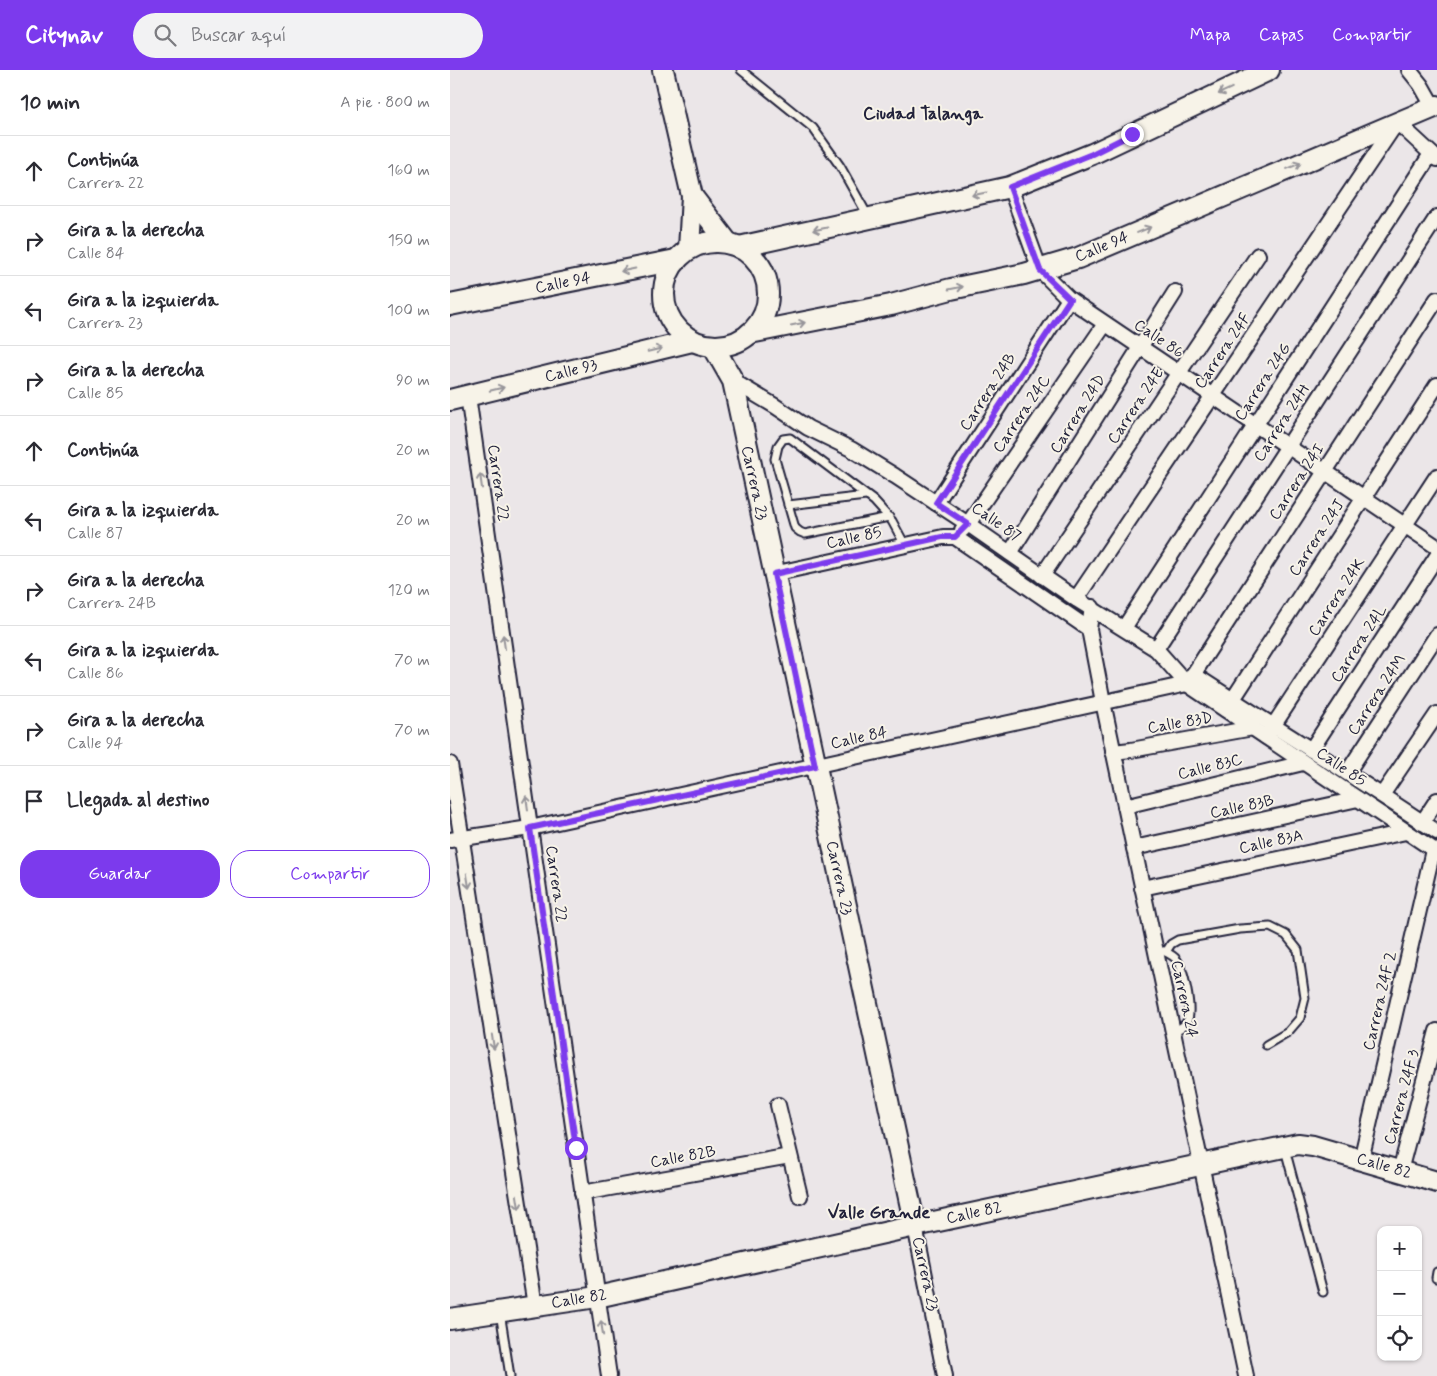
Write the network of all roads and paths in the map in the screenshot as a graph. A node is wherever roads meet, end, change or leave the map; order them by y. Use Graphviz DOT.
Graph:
graph roads {
  1 [pos="662,70"];
  2 [pos="741,70"];
  3 [pos="1269,70"];
  4 [pos="1409,70"];
  5 [pos="1436,107"];
  6 [pos="1397,122"];
  7 [pos="1434,156"];
  8 [pos="1010,187"];
  9 [pos="692,196"];
  10 [pos="1437,216"];
  11 [pos="869,218"];
  12 [pos="733,245"];
  13 [pos="682,254"];
  14 [pos="1258,255"];
  15 [pos="1040,270"];
  16 [pos="1175,292"];
  17 [pos="1070,299"];
  18 [pos="1437,299"];
  19 [pos="450,305"];
  20 [pos="1105,324"];
  21 [pos="748,335"];
  22 [pos="692,341"];
  23 [pos="713,346"];
  24 [pos="1140,347"];
  25 [pos="1179,373"];
  26 [pos="732,381"];
  27 [pos="1437,385"];
  28 [pos="1213,396"];
  29 [pos="459,398"];
  30 [pos="1256,425"];
  31 [pos="1288,447"];
  32 [pos="1325,472"];
  33 [pos="1437,476"];
  34 [pos="866,496"];
  35 [pos="1364,498"];
  36 [pos="936,503"];
  37 [pos="788,505"];
  38 [pos="889,518"];
  39 [pos="968,524"];
  40 [pos="1405,525"];
  41 [pos="949,537"];
  42 [pos="905,545"];
  43 [pos="1437,547"];
  44 [pos="1010,554"];
  45 [pos="1437,556"];
  46 [pos="774,574"];
  47 [pos="1042,576"];
  48 [pos="1076,599"];
  49 [pos="1092,608"];
  50 [pos="1124,628"];
  51 [pos="1089,629"];
  52 [pos="1437,635"];
  53 [pos="1156,649"];
  54 [pos="1190,679"];
  55 [pos="1102,702"];
  56 [pos="1229,705"];
  57 [pos="1437,714"];
  58 [pos="1253,728"];
  59 [pos="1270,732"];
  60 [pos="1311,750"];
  61 [pos="1113,752"];
  62 [pos="1303,763"];
  63 [pos="450,764"];
  64 [pos="815,766"];
  65 [pos="1347,773"];
  66 [pos="1382,795"];
  67 [pos="1358,800"];
  68 [pos="1437,800"];
  69 [pos="1125,806"];
  70 [pos="1422,823"];
  71 [pos="530,828"];
  72 [pos="1406,832"];
  73 [pos="1437,832"];
  74 [pos="456,839"];
  75 [pos="1134,848"];
  76 [pos="1435,851"];
  77 [pos="1142,888"];
  78 [pos="1161,951"];
  79 [pos="1437,1031"];
  80 [pos="1173,1032"];
  81 [pos="1266,1045"];
  82 [pos="778,1104"];
  83 [pos="1285,1146"];
  84 [pos="790,1156"];
  85 [pos="1361,1160"];
  86 [pos="1202,1164"];
  87 [pos="1400,1171"];
  88 [pos="1437,1182"];
  89 [pos="582,1193"];
  90 [pos="800,1196"];
  91 [pos="915,1226"];
  92 [pos="1323,1292"];
  93 [pos="597,1297"];
  94 [pos="535,1306"];
  95 [pos="500,1312"];
  96 [pos="450,1319"];
  97 [pos="510,1376"];
  98 [pos="609,1376"];
  99 [pos="946,1376"];
  100 [pos="1246,1376"];
  1 -- 9 [label="street"];
  2 -- 11 [label="lane"];
  3 -- 8 [label="street, one-way"];
  4 -- 5 [label="street"];
  5 -- 6 [label="street, Calle 94"];
  6 -- 7 [label="street"];
  15 -- 6 [label="street, Calle 94, one-way"];
  6 -- 28 [label="street, Carrera 24F"];
  7 -- 30 [label="street, Carrera 24G"];
  8 -- 11 [label="street, one-way"];
  8 -- 15 [label="street, Calle 86"];
  9 -- 12 [label="street"];
  9 -- 13 [label="street"];
  10 -- 31 [label="street, Carrera 24H"];
  11 -- 12 [label="street, one-way"];
  12 -- 13 [label="street"];
  12 -- 21 [label="street"];
  13 -- 19 [label="street, Calle 94, one-way"];
  13 -- 22 [label="street"];
  14 -- 25 [label="street, Carrera 24E"];
  15 -- 17 [label="street, Calle 86"];
  21 -- 15 [label="street, Calle 94, one-way"];
  16 -- 24 [label="street, Carrera 24D"];
  17 -- 20 [label="street, Calle 86"];
  17 -- 36 [label="street, Carrera 24B"];
  18 -- 32 [label="street, Carrera 24I"];
  20 -- 24 [label="street, Calle 86"];
  20 -- 39 [label="street, Carrera 24C"];
  21 -- 23 [label="street"];
  21 -- 26 [label="street, Carrera 23"];
  22 -- 23 [label="street"];
  29 -- 22 [label="street, Calle 93, one-way"];
  23 -- 26 [label="street, Carrera 23"];
  24 -- 25 [label="street, Calle 86"];
  24 -- 44 [label="street, Carrera 24D"];
  25 -- 28 [label="street, Calle 86"];
  25 -- 47 [label="street, Carrera 24E"];
  26 -- 36 [label="street, Calle 87"];
  26 -- 46 [label="street, Carrera 23"];
  27 -- 35 [label="street, Carrera 24J"];
  28 -- 30 [label="street, Calle 86"];
  28 -- 48 [label="street, Carrera 24F"];
  71 -- 29 [label="street, Carrera 22, one-way"];
  30 -- 31 [label="street, Calle 86"];
  30 -- 50 [label="street, Carrera 24G"];
  31 -- 32 [label="street, Calle 86"];
  31 -- 53 [label="street, Carrera 24H"];
  32 -- 35 [label="street, Calle 86"];
  32 -- 54 [label="street, Carrera 24I"];
  33 -- 40 [label="street, Carrera 24K"];
  34 -- 37 [label="lane"];
  34 -- 37 [label="lane"];
  34 -- 38 [label="lane"];
  35 -- 40 [label="street, Calle 86"];
  35 -- 56 [label="street, Carrera 24J"];
  36 -- 39 [label="street, Calle 87"];
  37 -- 38 [label="lane"];
  38 -- 42 [label="lane"];
  39 -- 41 [label="street, Carrera 24C"];
  39 -- 44 [label="street, Calle 87"];
  40 -- 43 [label="street, Calle 86"];
  40 -- 59 [label="street, Carrera 24K"];
  41 -- 42 [label="street, Calle 85"];
  41 -- 51 [label="street"];
  42 -- 46 [label="street, Calle 85"];
  44 -- 47 [label="street, Calle 87"];
  45 -- 60 [label="street, Carrera 24L"];
  46 -- 64 [label="street, Carrera 23"];
  47 -- 48 [label="street, Calle 87"];
  48 -- 49 [label="street, Calle 87"];
  49 -- 50 [label="street, Calle 87"];
  49 -- 51 [label="street, Carrera 24"];
  50 -- 53 [label="street, Calle 87"];
  51 -- 55 [label="street, Carrera 24"];
  52 -- 65 [label="street, Carrera 24M"];
  53 -- 54 [label="street, Calle 87"];
  54 -- 55 [label="street, Calle 84"];
  54 -- 56 [label="street, Calle 87"];
  55 -- 61 [label="street, Carrera 24"];
  55 -- 64 [label="street, Calle 84"];
  56 -- 58 [label="street, Calle 85"];
  56 -- 59 [label="street"];
  57 -- 66 [label="street"];
  58 -- 59 [label="street, Calle 85"];
  58 -- 61 [label="street, Calle 83D"];
  59 -- 60 [label="street"];
  59 -- 62 [label="street, Calle 85"];
  60 -- 65 [label="street"];
  61 -- 69 [label="street, Carrera 24"];
  62 -- 67 [label="street, Calle 85"];
  62 -- 69 [label="street, Calle 83C"];
  63 -- 74 [label="street"];
  64 -- 71 [label="street, Calle 84"];
  64 -- 91 [label="street, Carrera 23"];
  65 -- 66 [label="street"];
  66 -- 70 [label="street"];
  67 -- 72 [label="street, Calle 85"];
  67 -- 75 [label="street, Calle 83B"];
  68 -- 70 [label="street"];
  69 -- 75 [label="street, Carrera 24"];
  70 -- 73 [label="street"];
  71 -- 74 [label="street, Calle 84"];
  71 -- 89 [label="street, Carrera 22"];
  72 -- 76 [label="street, Calle 85"];
  72 -- 77 [label="street, Calle 83A"];
  74 -- 94 [label="street, one-way"];
  75 -- 77 [label="street, Carrera 24"];
  76 -- 85 [label="street, Carrera 24F 2"];
  77 -- 78 [label="street, Carrera 24"];
  78 -- 80 [label="street, Carrera 24"];
  78 -- 80 [label="lane"];
  78 -- 81 [label="lane"];
  79 -- 87 [label="street, Carrera 24F 3"];
  80 -- 86 [label="street, Carrera 24"];
  82 -- 84 [label="street"];
  83 -- 85 [label="street, Calle 82"];
  83 -- 86 [label="street, Calle 82"];
  83 -- 92 [label="lane"];
  84 -- 89 [label="street, Calle 82B"];
  84 -- 90 [label="street"];
  85 -- 87 [label="street, Calle 82"];
  86 -- 91 [label="street, Calle 82"];
  86 -- 100 [label="street, Carrera 24"];
  87 -- 88 [label="street, Calle 82"];
  89 -- 93 [label="street, Carrera 22"];
  91 -- 93 [label="street, Calle 82"];
  91 -- 99 [label="street, Carrera 23"];
  93 -- 94 [label="street, Calle 82"];
  98 -- 93 [label="street, Carrera 22, one-way"];
  94 -- 95 [label="street, Calle 82"];
  95 -- 96 [label="street, Calle 82"];
  95 -- 97 [label="lane"];
}
